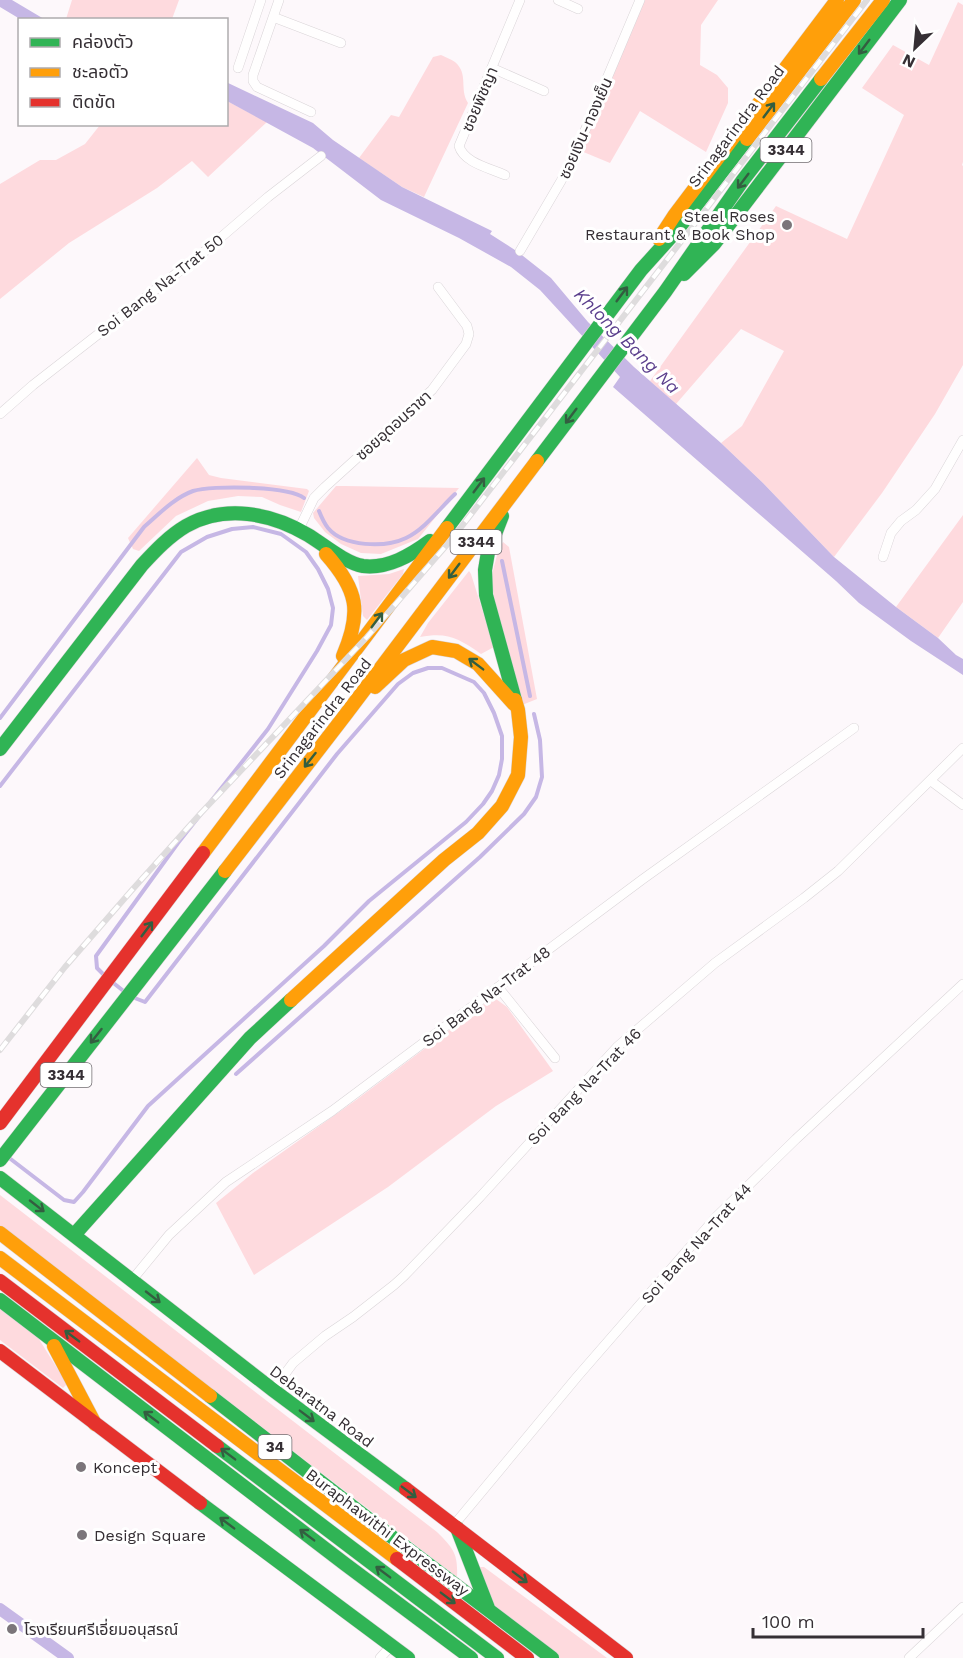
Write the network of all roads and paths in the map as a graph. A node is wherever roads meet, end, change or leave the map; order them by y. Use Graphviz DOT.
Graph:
graph roads {
  1 [pos="261,0"];
  2 [pos="279,0"];
  3 [pos="520,0"];
  4 [pos="558,0"];
  5 [pos="640,0"];
  6 [pos="837,0"];
  7 [pos="854,0"];
  8 [pos="884,0"];
  9 [pos="900,0"];
  10 [pos="578,9"];
  11 [pos="273,17"];
  12 [pos="341,43"];
  13 [pos="238,68"];
  14 [pos="492,68"];
  15 [pos="544,91"];
  16 [pos="310,112"];
  17 [pos="321,156"];
  18 [pos="505,175"];
  19 [pos="520,251"];
  20 [pos="641,270"];
  21 [pos="438,287"];
  22 [pos="665,292"];
  23 [pos="0,414"];
  24 [pos="963,440"];
  25 [pos="509,498"];
  26 [pos="443,531"];
  27 [pos="303,532"];
  28 [pos="883,557"];
  29 [pos="330,684"];
  30 [pos="516,706"];
  31 [pos="346,714"];
  32 [pos="854,728"];
  33 [pos="963,748"];
  34 [pos="0,749"];
  35 [pos="931,781"];
  36 [pos="963,805"];
  37 [pos="963,984"];
  38 [pos="498,987"];
  39 [pos="555,1058"];
  40 [pos="0,1123"];
  41 [pos="0,1160"];
  42 [pos="0,1178"];
  43 [pos="0,1233"];
  44 [pos="74,1235"];
  45 [pos="0,1244"];
  46 [pos="0,1258"];
  47 [pos="132,1280"];
  48 [pos="0,1281"];
  49 [pos="0,1300"];
  50 [pos="51,1340"];
  51 [pos="0,1351"];
  52 [pos="273,1390"];
  53 [pos="95,1424"];
  54 [pos="455,1527"];
  55 [pos="963,1607"];
  56 [pos="488,1609"];
  57 [pos="392,1645"];
  58 [pos="380,1658"];
  59 [pos="408,1658"];
  60 [pos="471,1658"];
  61 [pos="496,1658"];
  62 [pos="527,1658"];
  63 [pos="547,1658"];
  64 [pos="552,1658"];
  65 [pos="627,1658"];
  66 [pos="909,1658"];
  1 -- 13 [label="street"];
  2 -- 11 [label="street"];
  3 -- 14 [label="street, ซอยพิชญา"];
  4 -- 10 [label="street"];
  5 -- 19 [label="street, ซอยเงิน-ทองเย็น"];
  6 -- 20 [label="main road, Srinagarindra Road / 3344"];
  20 -- 7 [label="main road, Srinagarindra Road / 3344, one-way"];
  8 -- 22 [label="main road, Srinagarindra Road / 3344, one-way"];
  9 -- 22 [label="main road, Srinagarindra Road / 3344, one-way"];
  11 -- 12 [label="street"];
  11 -- 16 [label="street"];
  14 -- 15 [label="street"];
  14 -- 18 [label="street, ซอยพิชญา"];
  17 -- 23 [label="street, Soi Bang Na-Trat 50"];
  26 -- 20 [label="main road, Srinagarindra Road / 3344, one-way"];
  21 -- 27 [label="street, ซอยอุดอนราชา"];
  22 -- 25 [label="main road, Srinagarindra Road / 3344, one-way"];
  24 -- 28 [label="street"];
  25 -- 30 [label="main road"];
  25 -- 31 [label="main road, Srinagarindra Road / 3344, one-way"];
  26 -- 27 [label="main road"];
  29 -- 26 [label="main road, Srinagarindra Road / 3344, one-way"];
  27 -- 29 [label="main road"];
  27 -- 34 [label="main road"];
  40 -- 29 [label="main road, Srinagarindra Road / 3344, one-way"];
  30 -- 31 [label="main road, one-way"];
  30 -- 44 [label="main road"];
  31 -- 41 [label="main road, Srinagarindra Road / 3344, one-way"];
  32 -- 38 [label="street, Soi Bang Na-Trat 48"];
  33 -- 35 [label="street, Soi Bang Na-Trat 46"];
  35 -- 36 [label="street"];
  35 -- 52 [label="street, Soi Bang Na-Trat 46"];
  37 -- 54 [label="street, Soi Bang Na-Trat 44"];
  38 -- 39 [label="street"];
  38 -- 47 [label="street, Soi Bang Na-Trat 48"];
  42 -- 44 [label="main road, Debaratna Road / 34, one-way"];
  43 -- 56 [label="main road, 34"];
  44 -- 47 [label="main road, Debaratna Road / 34"];
  45 -- 63 [label="main road"];
  46 -- 62 [label="main road, Buraphawithi Expressway, one-way"];
  47 -- 52 [label="main road, Debaratna Road / 34, one-way"];
  61 -- 48 [label="main road, one-way"];
  49 -- 50 [label="main road"];
  50 -- 53 [label="main road"];
  60 -- 50 [label="main road, one-way"];
  51 -- 53 [label="main road"];
  52 -- 54 [label="main road, Debaratna Road / 34, one-way"];
  57 -- 53 [label="main road, one-way"];
  54 -- 56 [label="main road"];
  54 -- 65 [label="main road, Debaratna Road / 34, one-way"];
  55 -- 66 [label="street"];
  56 -- 64 [label="main road, 34"];
  57 -- 58 [label="street"];
  57 -- 59 [label="main road"];
}
